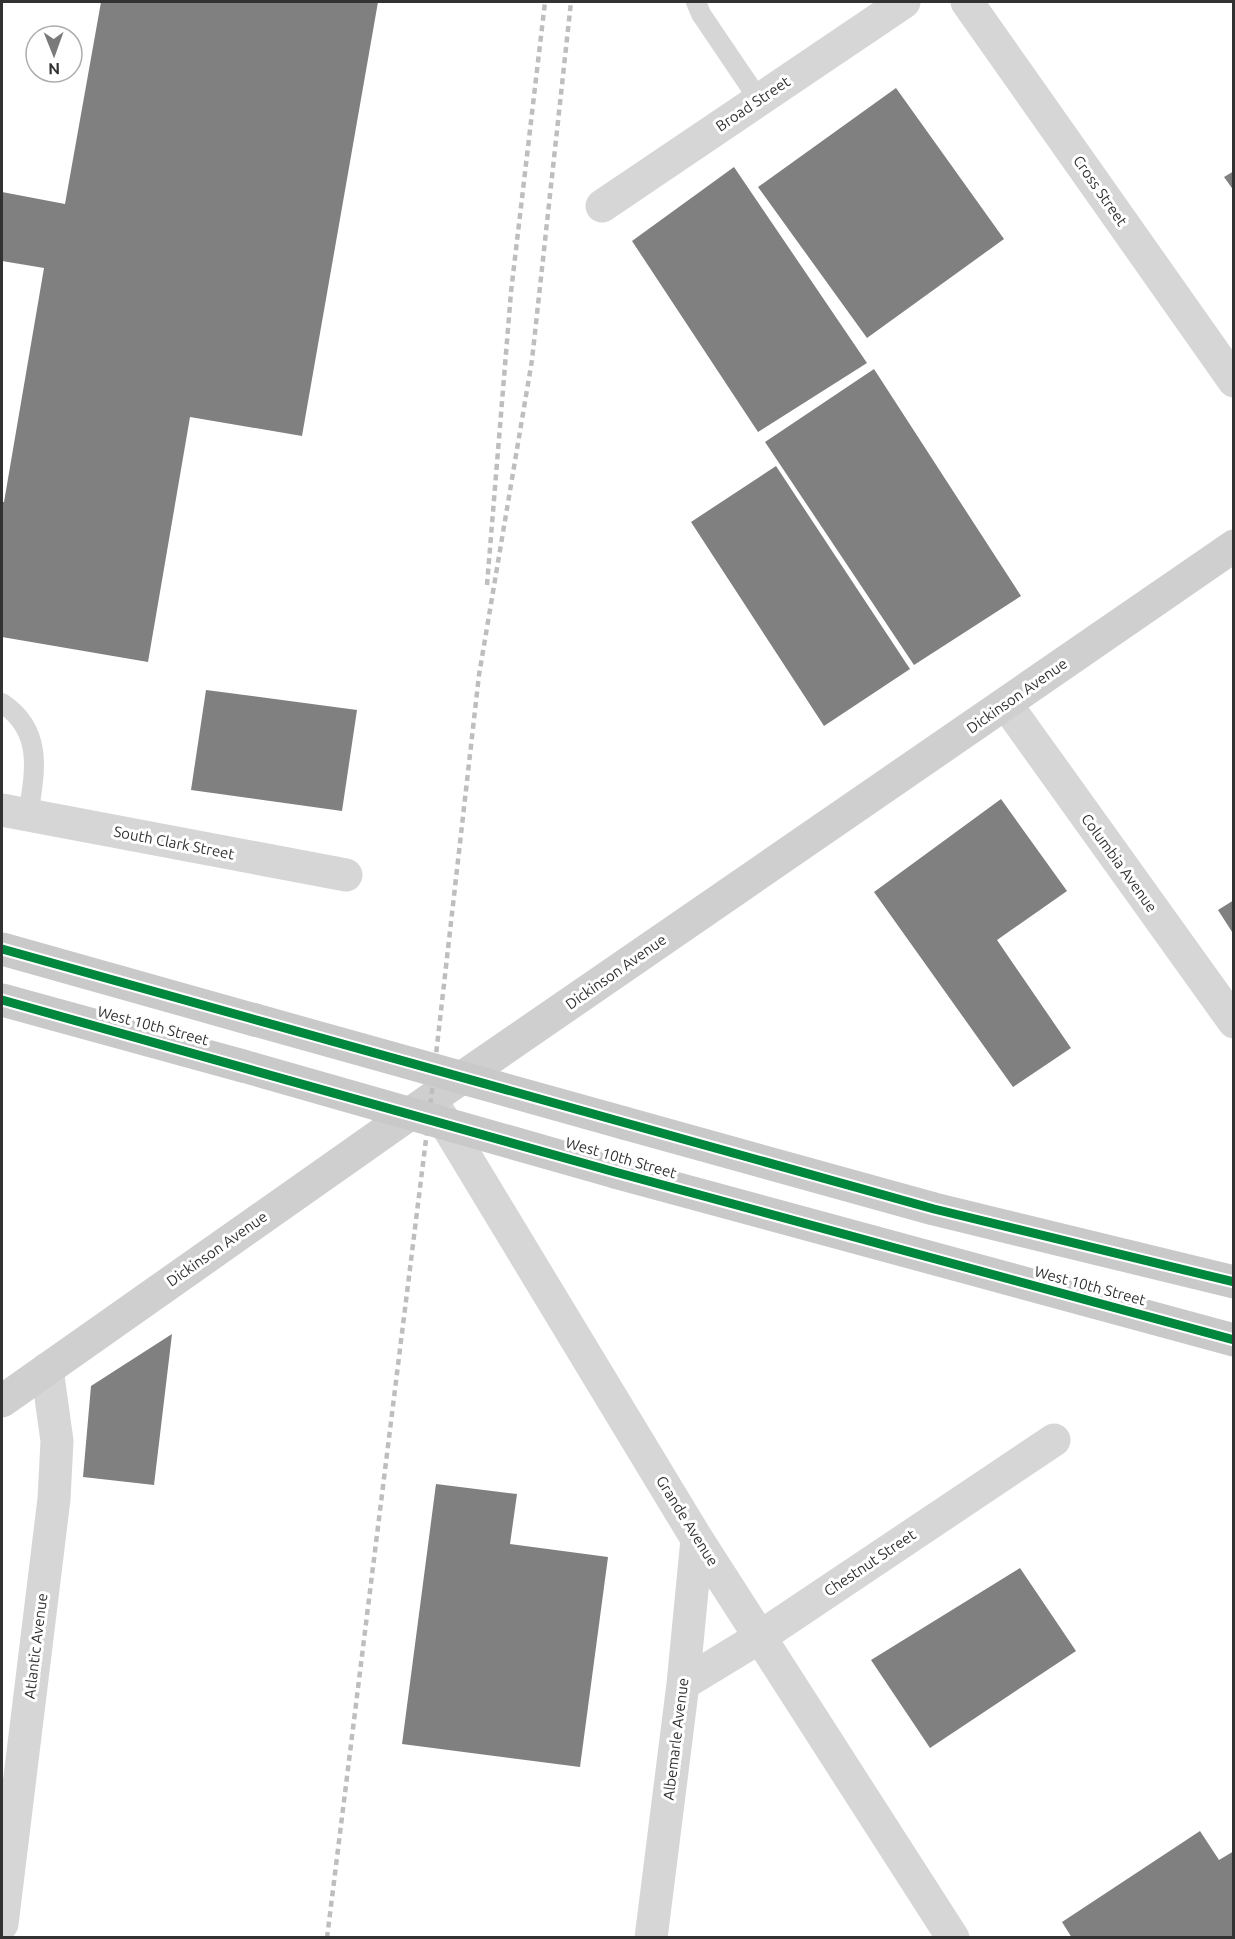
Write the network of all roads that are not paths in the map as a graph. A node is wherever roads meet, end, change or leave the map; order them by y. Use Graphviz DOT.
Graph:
graph roads {
  1 [pos="696,2"];
  2 [pos="904,2"];
  3 [pos="967,2"];
  4 [pos="759,100"];
  5 [pos="602,206"];
  6 [pos="1233,381"];
  7 [pos="1233,546"];
  8 [pos="2,703"];
  9 [pos="1005,704"];
  10 [pos="15,812"];
  11 [pos="346,875"];
  12 [pos="2,949"];
  13 [pos="2,1000"];
  14 [pos="1233,1022"];
  15 [pos="431,1099"];
  16 [pos="1233,1282"];
  17 [pos="1233,1340"];
  18 [pos="48,1369"];
  19 [pos="2,1401"];
  20 [pos="1054,1440"];
  21 [pos="697,1539"];
  22 [pos="760,1637"];
  23 [pos="683,1684"];
  24 [pos="2,1924"];
  25 [pos="651,1938"];
  26 [pos="953,1938"];
  1 -- 4 [label="lane"];
  2 -- 4 [label="street, Broad Street"];
  3 -- 6 [label="street, Cross Street"];
  4 -- 5 [label="street, Broad Street"];
  7 -- 9 [label="main road, Dickinson Avenue"];
  8 -- 10 [label="lane"];
  9 -- 14 [label="street, Columbia Avenue"];
  9 -- 15 [label="main road, Dickinson Avenue"];
  10 -- 11 [label="street, South Clark Street"];
  12 -- 16 [label="main road, bridge"];
  13 -- 17 [label="main road, West 10th Street, bridge"];
  15 -- 18 [label="main road, Dickinson Avenue"];
  15 -- 21 [label="street, Grande Avenue"];
  18 -- 19 [label="main road, Dickinson Avenue"];
  18 -- 24 [label="street, Atlantic Avenue"];
  20 -- 22 [label="street, Chestnut Street"];
  21 -- 22 [label="street, Grande Avenue"];
  21 -- 23 [label="street, Albemarle Avenue"];
  22 -- 23 [label="street, Chestnut Street"];
  22 -- 26 [label="street, Grande Avenue"];
  23 -- 25 [label="street, Albemarle Avenue"];
}
